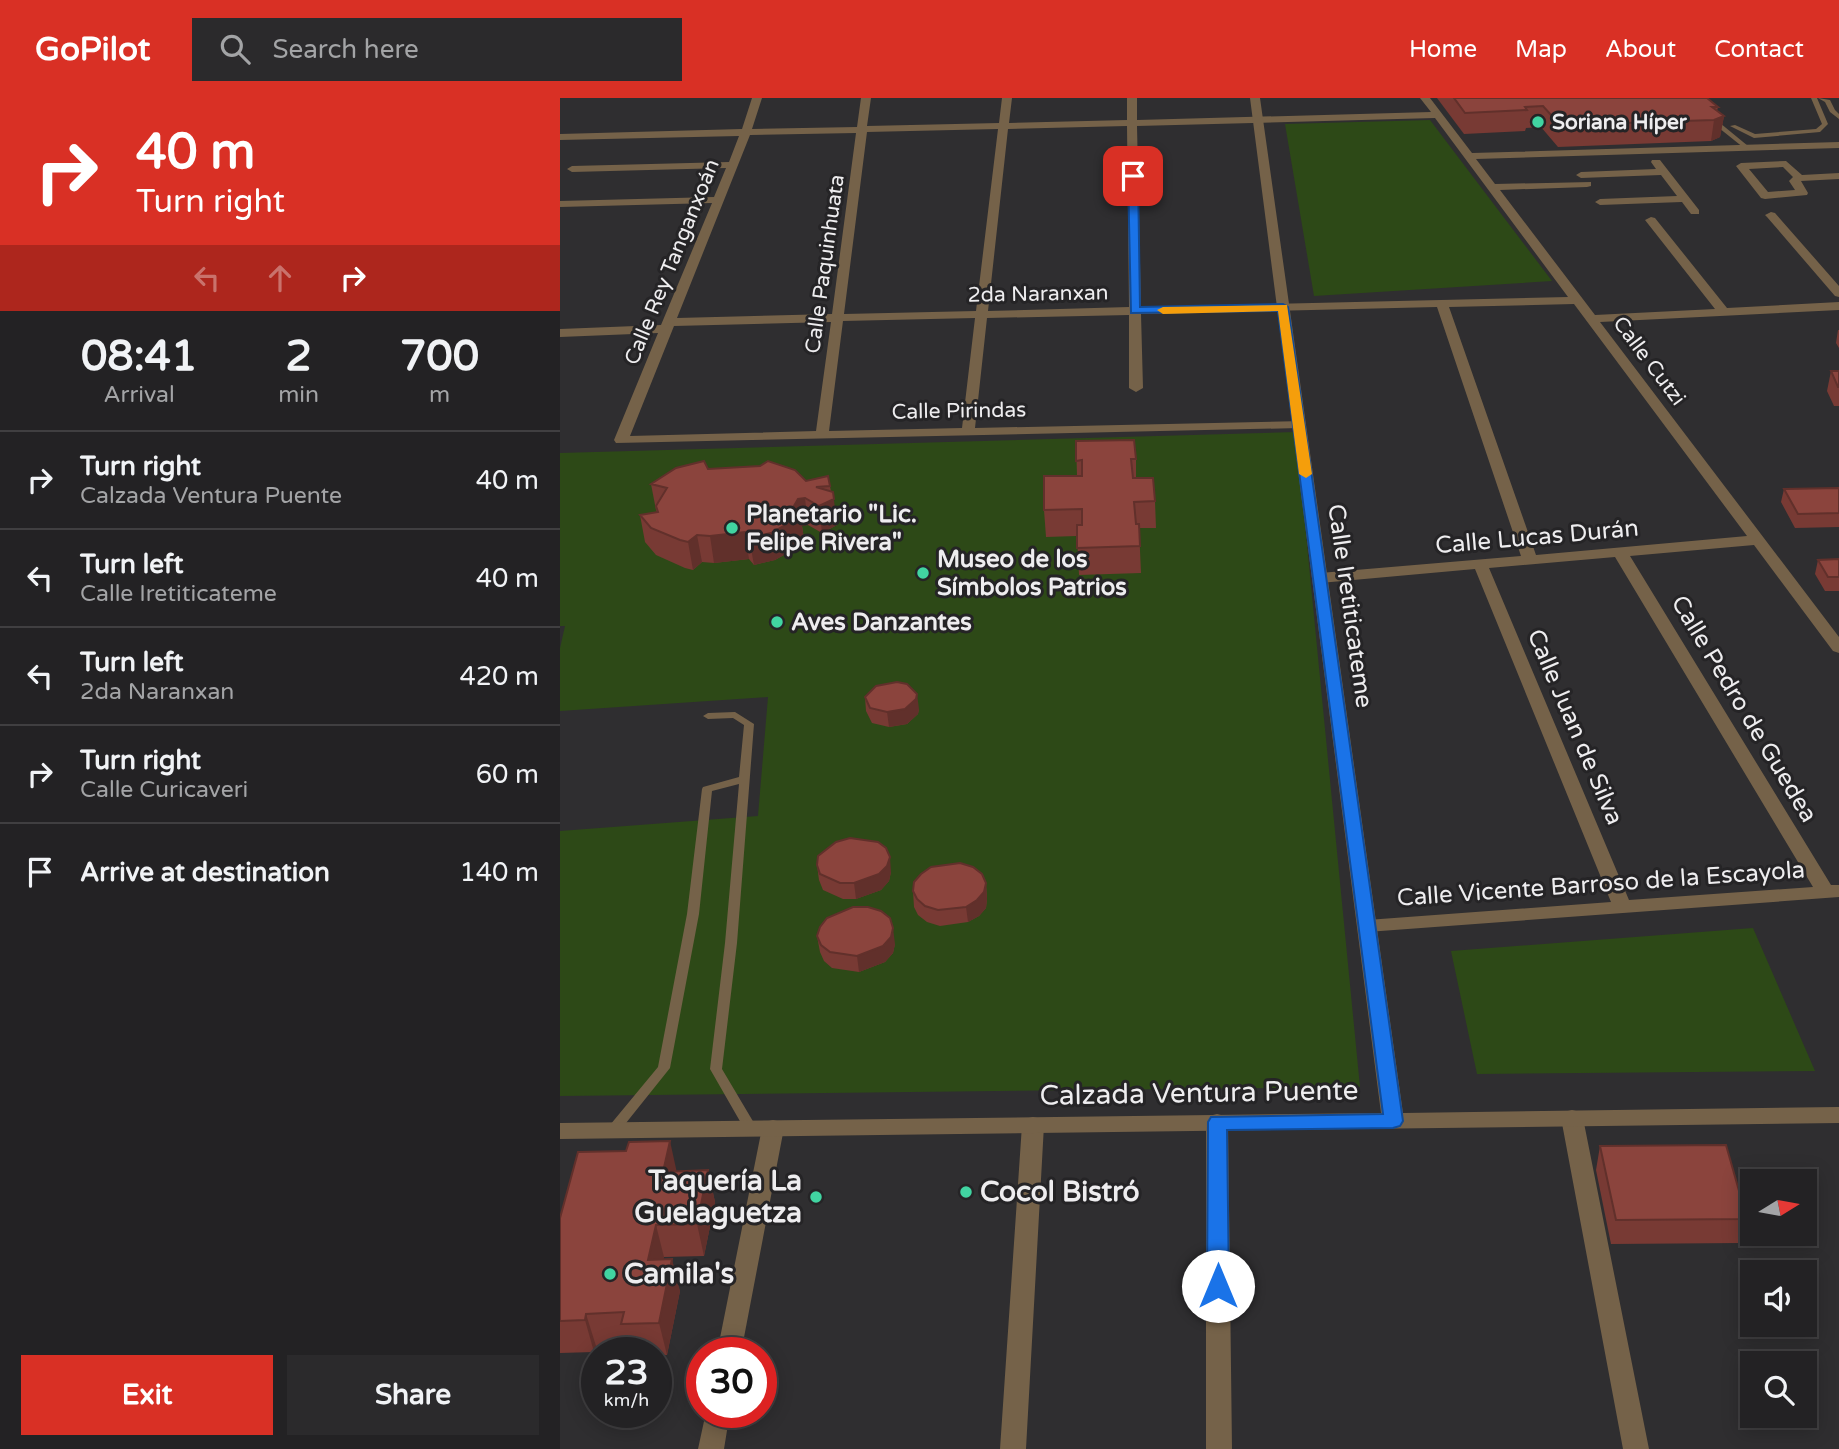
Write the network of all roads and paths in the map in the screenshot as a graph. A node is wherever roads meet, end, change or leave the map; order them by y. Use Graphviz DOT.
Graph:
graph roads {
  1 [pos="757,98"];
  2 [pos="866,98"];
  3 [pos="1007,98"];
  4 [pos="1132,98"];
  5 [pos="1255,98"];
  6 [pos="1426,98"];
  7 [pos="1699,98"];
  8 [pos="1814,98"];
  9 [pos="1821,98"];
  10 [pos="1438,115"];
  11 [pos="1839,117"];
  12 [pos="1258,119"];
  13 [pos="1133,122"];
  14 [pos="1004,126"];
  15 [pos="1733,126"];
  16 [pos="862,130"];
  17 [pos="746,132"];
  18 [pos="560,137"];
  19 [pos="1839,145"];
  20 [pos="1746,147"];
  21 [pos="1469,156"];
  22 [pos="1656,161"];
  23 [pos="732,165"];
  24 [pos="572,169"];
  25 [pos="1663,172"];
  26 [pos="1581,175"];
  27 [pos="1839,176"];
  28 [pos="1799,178"];
  29 [pos="1493,187"];
  30 [pos="1684,199"];
  31 [pos="718,200"];
  32 [pos="1600,202"];
  33 [pos="560,204"];
  34 [pos="1695,212"];
  35 [pos="1609,215"];
  36 [pos="1771,215"];
  37 [pos="1651,220"];
  38 [pos="1839,293"];
  39 [pos="1577,300"];
  40 [pos="1442,303"];
  41 [pos="1839,306"];
  42 [pos="1283,307"];
  43 [pos="1135,311"];
  44 [pos="1724,312"];
  45 [pos="982,315"];
  46 [pos="837,318"];
  47 [pos="1592,319"];
  48 [pos="666,326"];
  49 [pos="560,333"];
  50 [pos="1136,388"];
  51 [pos="1299,424"];
  52 [pos="968,432"];
  53 [pos="821,435"];
  54 [pos="621,440"];
  55 [pos="1758,540"];
  56 [pos="1620,552"];
  57 [pos="1531,560"];
  58 [pos="1480,564"];
  59 [pos="1320,578"];
  60 [pos="1839,648"];
  61 [pos="708,716"];
  62 [pos="745,779"];
  63 [pos="1832,891"];
  64 [pos="1623,908"];
  65 [pos="1367,926"];
  66 [pos="1839,1115"];
  67 [pos="1572,1118"];
  68 [pos="1393,1121"];
  69 [pos="1217,1122"];
  70 [pos="1033,1125"];
  71 [pos="764,1128"];
  72 [pos="605,1130"];
  73 [pos="560,1131"];
  74 [pos="731,1337"];
  75 [pos="715,1428"];
  76 [pos="711,1449"];
  77 [pos="1013,1449"];
  78 [pos="1219,1449"];
  79 [pos="1636,1449"];
  1 -- 17 [label="street, Calle Rey Tanganxoán"];
  2 -- 16 [label="street, Calle Paquinhuata"];
  3 -- 14 [label="street"];
  4 -- 13 [label="street"];
  5 -- 12 [label="street, Calle Iretiticateme"];
  6 -- 10 [label="street, Calle Cutzi"];
  7 -- 20 [label="lane"];
  8 -- 15 [label="lane"];
  9 -- 11 [label="lane"];
  10 -- 12 [label="street"];
  10 -- 21 [label="street, Calle Cutzi"];
  12 -- 13 [label="street"];
  12 -- 42 [label="street, Calle Iretiticateme"];
  13 -- 14 [label="street"];
  13 -- 43 [label="street"];
  14 -- 16 [label="street"];
  14 -- 45 [label="street"];
  16 -- 17 [label="street"];
  16 -- 46 [label="street, Calle Paquinhuata"];
  17 -- 18 [label="street"];
  17 -- 23 [label="street, Calle Rey Tanganxoán"];
  19 -- 20 [label="street"];
  20 -- 21 [label="street"];
  21 -- 29 [label="street, Calle Cutzi"];
  22 -- 25 [label="street"];
  23 -- 24 [label="street"];
  23 -- 31 [label="street, Calle Rey Tanganxoán"];
  25 -- 26 [label="street"];
  25 -- 30 [label="street"];
  26 -- 29 [label="street"];
  26 -- 32 [label="street"];
  27 -- 28 [label="street"];
  28 -- 28 [label="street"];
  29 -- 39 [label="street, Calle Cutzi"];
  30 -- 32 [label="street"];
  30 -- 34 [label="street"];
  31 -- 33 [label="street"];
  31 -- 48 [label="street, Calle Rey Tanganxoán"];
  32 -- 35 [label="street"];
  36 -- 38 [label="street"];
  37 -- 44 [label="street"];
  39 -- 40 [label="street, 2da Naranxan"];
  39 -- 47 [label="street, Calle Cutzi"];
  40 -- 42 [label="street, 2da Naranxan"];
  40 -- 57 [label="street"];
  41 -- 44 [label="street"];
  42 -- 43 [label="street, 2da Naranxan"];
  42 -- 51 [label="street, Calle Iretiticateme"];
  43 -- 45 [label="street, 2da Naranxan"];
  43 -- 50 [label="street"];
  44 -- 47 [label="street"];
  45 -- 46 [label="street, 2da Naranxan"];
  45 -- 52 [label="street"];
  46 -- 48 [label="street, 2da Naranxan"];
  46 -- 53 [label="street, Calle Paquinhuata"];
  47 -- 55 [label="street, Calle Cutzi"];
  48 -- 49 [label="street, 2da Naranxan"];
  48 -- 54 [label="street, Calle Rey Tanganxoán"];
  51 -- 52 [label="street, Calle Pirindas"];
  51 -- 59 [label="street, Calle Iretiticateme"];
  52 -- 53 [label="street, Calle Pirindas"];
  53 -- 54 [label="street, Calle Pirindas"];
  55 -- 56 [label="street, Calle Lucas Durán"];
  55 -- 60 [label="street, Calle Cutzi"];
  56 -- 57 [label="street, Calle Lucas Durán"];
  56 -- 63 [label="street, Calle Pedro de Guedea"];
  57 -- 58 [label="street, Calle Lucas Durán"];
  58 -- 59 [label="street, Calle Lucas Durán"];
  58 -- 64 [label="street, Calle Juan de Silva"];
  59 -- 65 [label="street, Calle Iretiticateme"];
  61 -- 62 [label="lane"];
  62 -- 71 [label="lane"];
  62 -- 72 [label="lane"];
  63 -- 64 [label="street, Calle Vicente Barroso de la Escayola"];
  64 -- 65 [label="street, Calle Vicente Barroso de la Escayola"];
  65 -- 68 [label="street, Calle Iretiticateme"];
  66 -- 67 [label="street, Calzada Ventura Puente"];
  67 -- 68 [label="street, Calzada Ventura Puente"];
  67 -- 79 [label="street"];
  68 -- 69 [label="street, Calzada Ventura Puente"];
  69 -- 70 [label="street, Calzada Ventura Puente"];
  69 -- 78 [label="street"];
  70 -- 71 [label="street, Calzada Ventura Puente"];
  70 -- 77 [label="street"];
  71 -- 72 [label="street, Calzada Ventura Puente"];
  71 -- 74 [label="street"];
  72 -- 73 [label="street, Calzada Ventura Puente"];
  75 -- 76 [label="street"];
}
